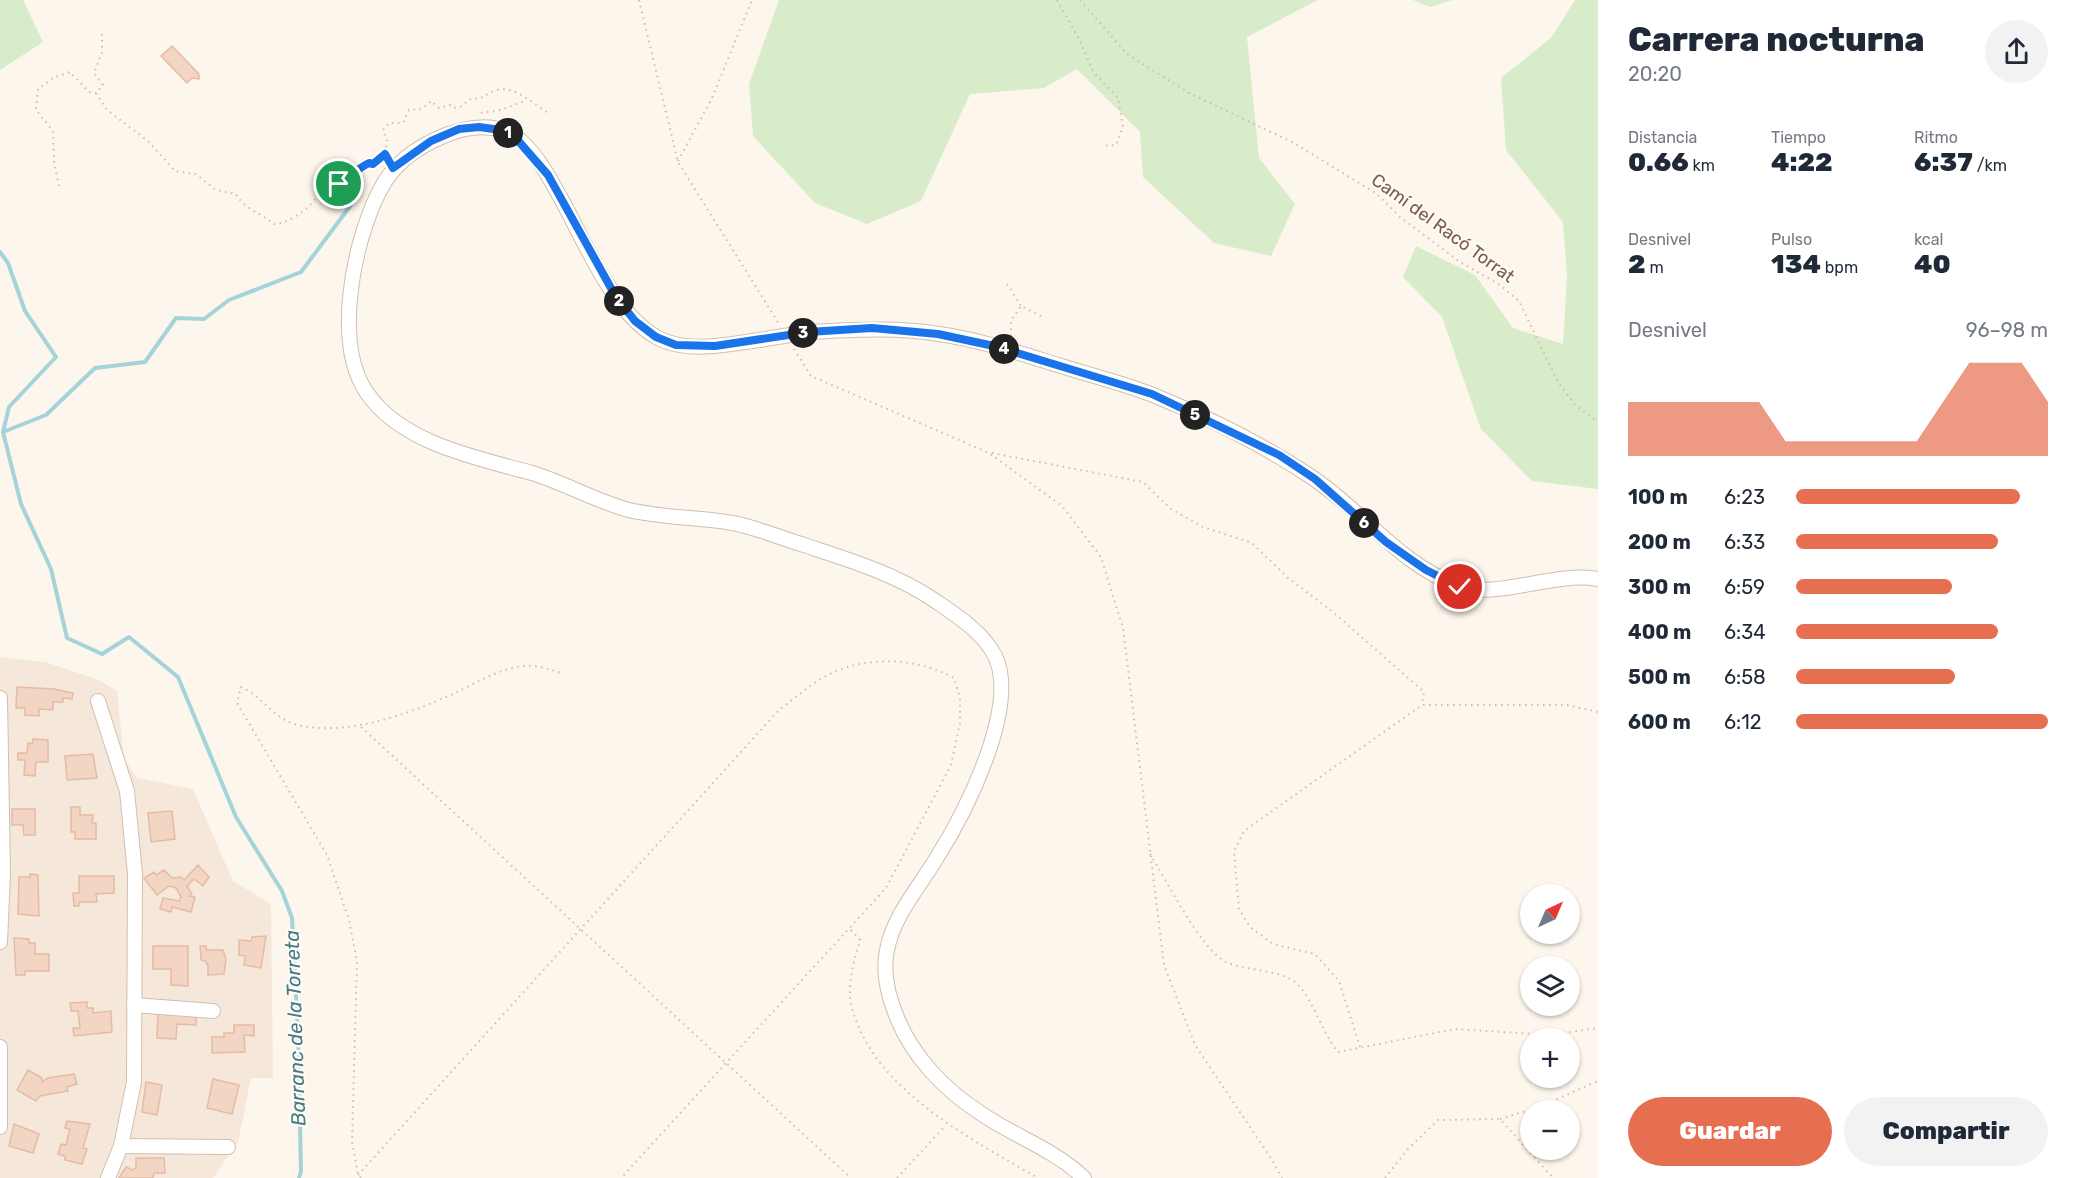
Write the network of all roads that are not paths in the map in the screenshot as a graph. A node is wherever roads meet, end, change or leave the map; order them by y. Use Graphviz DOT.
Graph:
graph roads {
  1 [pos="1598,579"];
  2 [pos="0,698"];
  3 [pos="98,701"];
  4 [pos="0,942"];
  5 [pos="134,1005"];
  6 [pos="213,1011"];
  7 [pos="0,1047"];
  8 [pos="0,1128"];
  9 [pos="122,1146"];
  10 [pos="228,1147"];
  11 [pos="108,1178"];
  12 [pos="1084,1178"];
  1 -- 12 [label="street, bridge"];
  2 -- 4 [label="street"];
  3 -- 5 [label="street"];
  5 -- 6 [label="street"];
  5 -- 9 [label="street"];
  7 -- 8 [label="street"];
  9 -- 10 [label="street"];
  9 -- 11 [label="street"];
}
